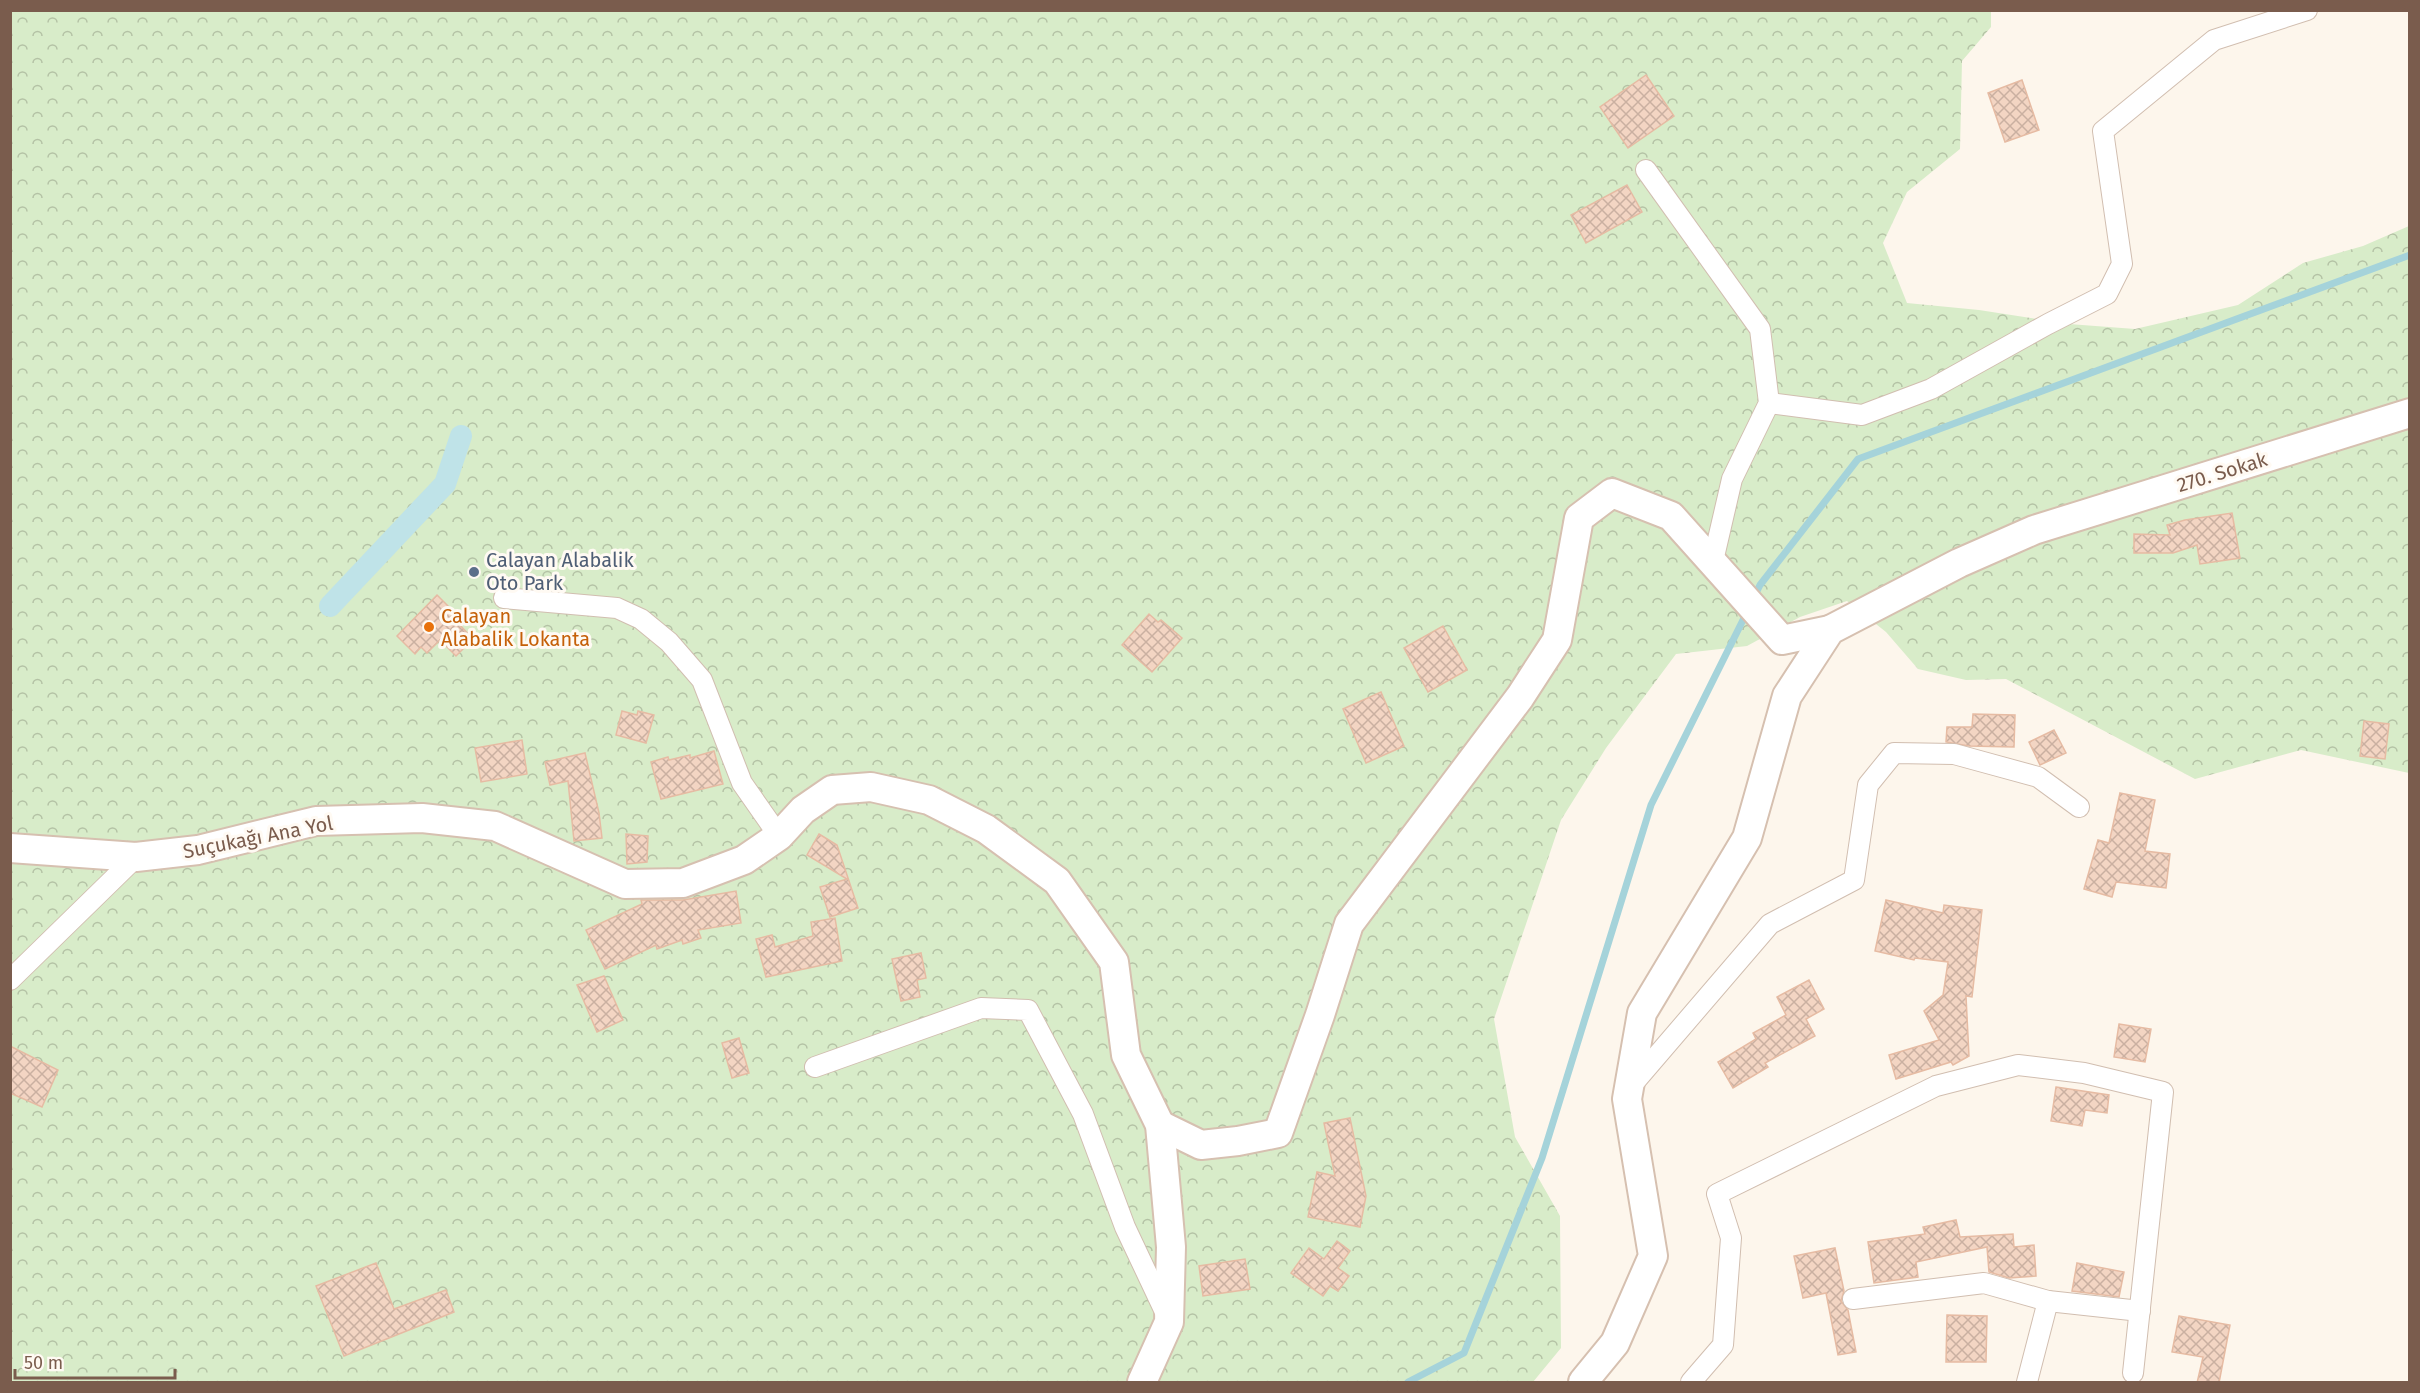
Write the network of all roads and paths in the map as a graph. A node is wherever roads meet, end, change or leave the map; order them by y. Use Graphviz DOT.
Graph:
graph roads {
  1 [pos="2307,10"];
  2 [pos="1646,170"];
  3 [pos="1769,403"];
  4 [pos="2409,413"];
  5 [pos="1713,561"];
  6 [pos="504,598"];
  7 [pos="1830,630"];
  8 [pos="2079,807"];
  9 [pos="779,836"];
  10 [pos="10,848"];
  11 [pos="136,857"];
  12 [pos="10,980"];
  13 [pos="815,1067"];
  14 [pos="1629,1089"];
  15 [pos="1160,1125"];
  16 [pos="1853,1299"];
  17 [pos="2048,1301"];
  18 [pos="2140,1311"];
  19 [pos="1169,1322"];
  20 [pos="2133,1373"];
  21 [pos="1142,1383"];
  22 [pos="1583,1383"];
  23 [pos="1691,1383"];
  24 [pos="2027,1383"];
  1 -- 3 [label="street"];
  2 -- 3 [label="street"];
  3 -- 5 [label="street"];
  4 -- 7 [label="street, 270. Sokak"];
  5 -- 7 [label="street"];
  5 -- 15 [label="street"];
  6 -- 9 [label="street"];
  7 -- 14 [label="street"];
  8 -- 14 [label="street"];
  9 -- 11 [label="street, Suçukağı Ana Yol"];
  9 -- 15 [label="street, Suçukağı Ana Yol"];
  10 -- 11 [label="street, Suçukağı Ana Yol"];
  11 -- 12 [label="street"];
  13 -- 19 [label="street"];
  14 -- 22 [label="street"];
  15 -- 19 [label="street, Suçukağı Ana Yol"];
  16 -- 17 [label="street"];
  17 -- 18 [label="street"];
  17 -- 24 [label="street"];
  18 -- 20 [label="street"];
  18 -- 23 [label="street"];
  19 -- 21 [label="street, Suçukağı Ana Yol"];
}
